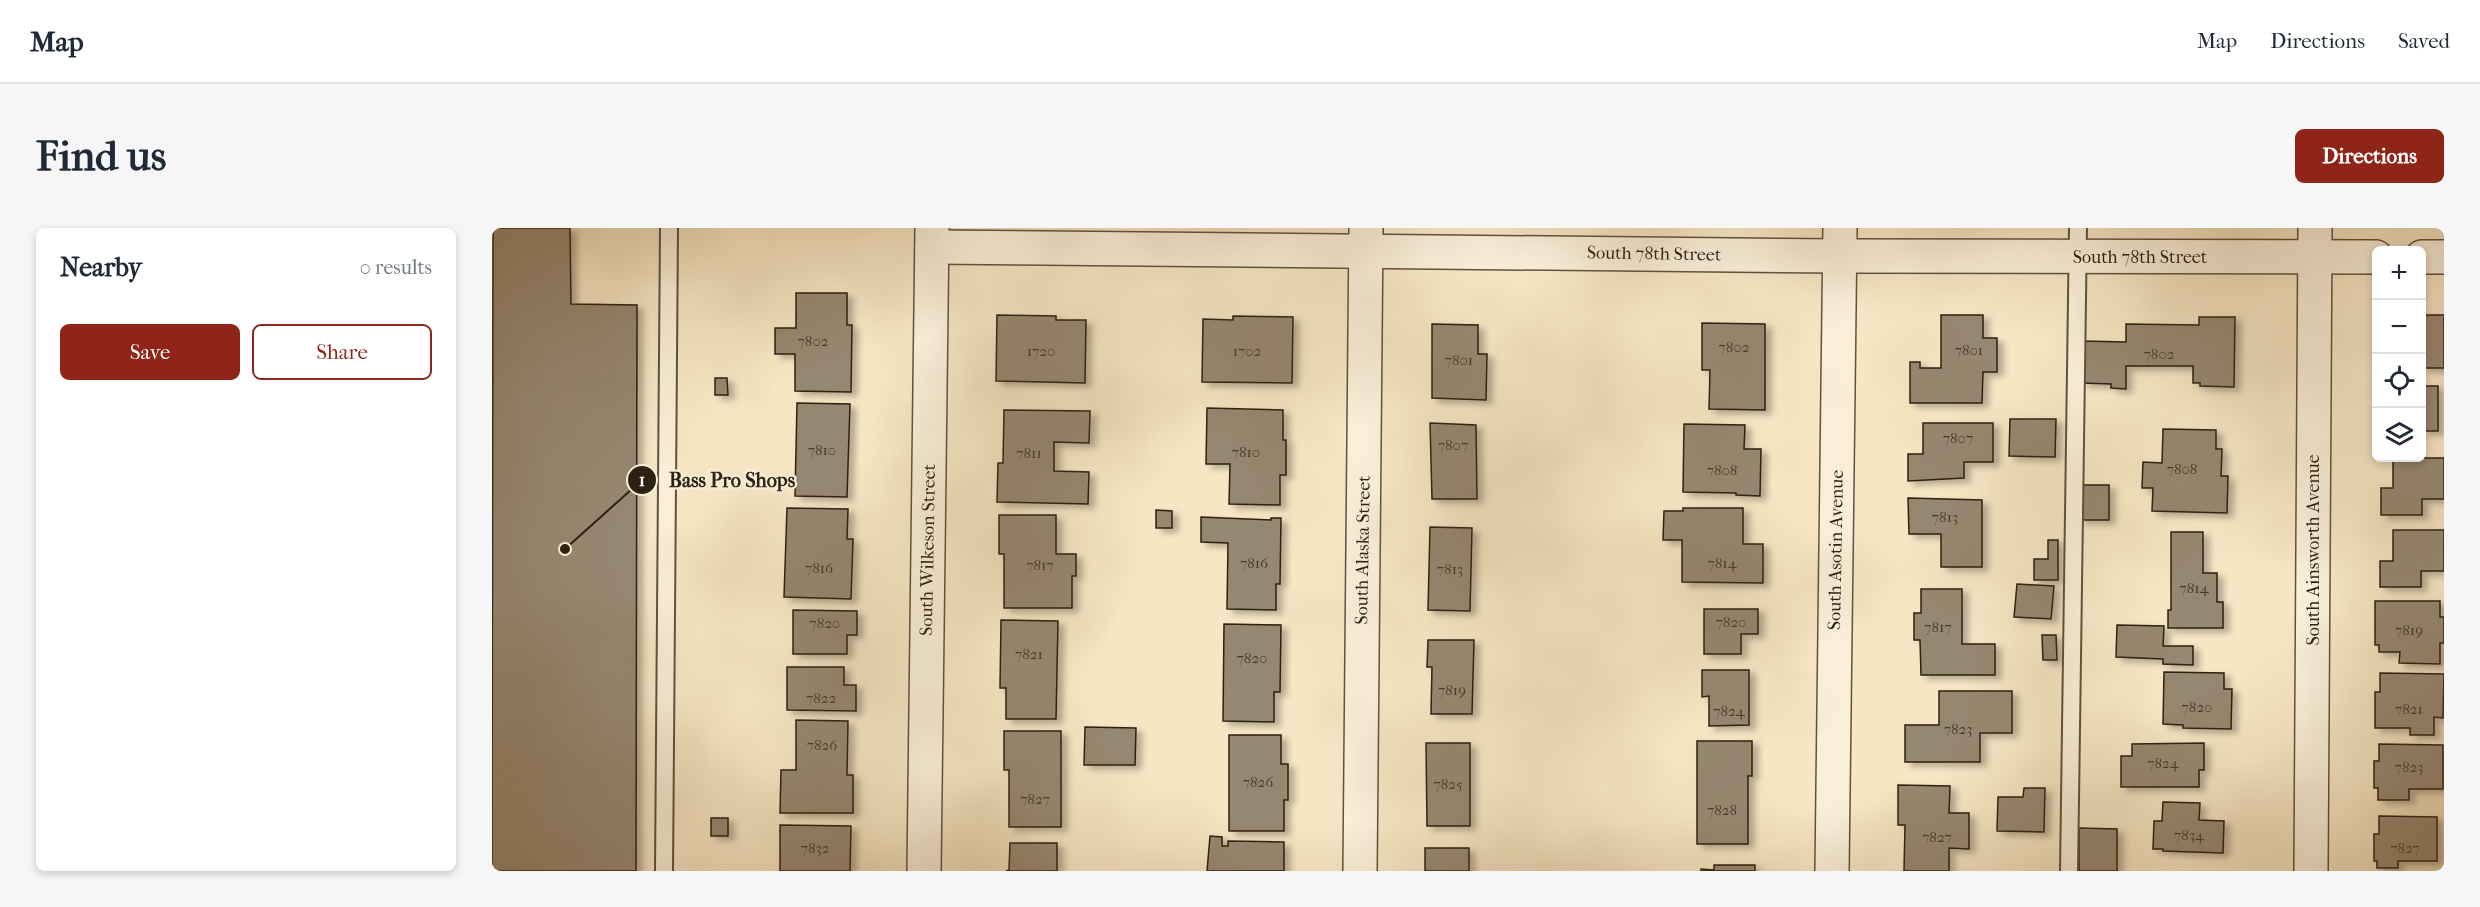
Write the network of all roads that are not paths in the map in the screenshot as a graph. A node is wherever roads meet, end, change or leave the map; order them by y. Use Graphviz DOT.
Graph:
graph roads {
  1 [pos="669,228"];
  2 [pos="932,238"];
  3 [pos="1366,239"];
  4 [pos="1840,242"];
  5 [pos="2078,242"];
  6 [pos="2315,242"];
  7 [pos="2372,256"];
  8 [pos="2426,257"];
  9 [pos="2444,257"];
  10 [pos="664,871"];
  11 [pos="924,871"];
  12 [pos="1360,871"];
  13 [pos="1833,871"];
  14 [pos="2068,871"];
  15 [pos="2311,871"];
  1 -- 10 [label="lane"];
  2 -- 3 [label="street, South 78th Street"];
  2 -- 11 [label="street, South Wilkeson Street"];
  3 -- 4 [label="street, South 78th Street"];
  3 -- 12 [label="street, South Alaska Street"];
  4 -- 5 [label="street, South 78th Street"];
  4 -- 13 [label="street, South Asotin Avenue"];
  5 -- 6 [label="street, South 78th Street"];
  5 -- 14 [label="lane"];
  6 -- 7 [label="street, South 78th Street"];
  6 -- 15 [label="street, South Ainsworth Avenue"];
  8 -- 9 [label="street"];
}
